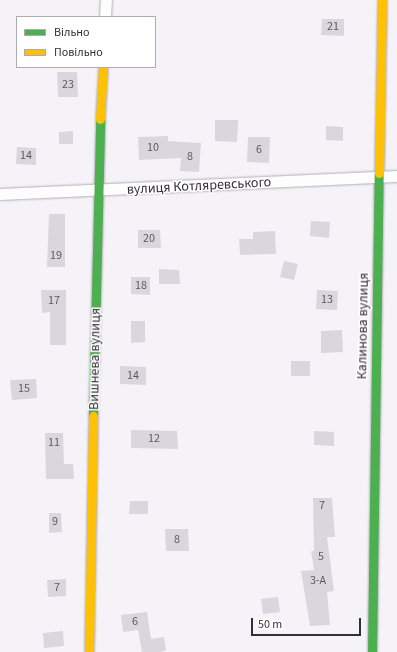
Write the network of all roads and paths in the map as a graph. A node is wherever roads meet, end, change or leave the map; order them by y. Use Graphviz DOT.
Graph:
graph roads {
  1 [pos="106,0"];
  2 [pos="382,0"];
  3 [pos="105,16"];
  4 [pos="103,68"];
  5 [pos="380,176"];
  6 [pos="397,176"];
  7 [pos="97,192"];
  8 [pos="0,194"];
  9 [pos="89,652"];
  10 [pos="372,652"];
  1 -- 3 [label="street"];
  2 -- 5 [label="street, Калинова вулиця"];
  4 -- 7 [label="street, Вишнева вулиця"];
  5 -- 6 [label="street, вулиця Котляревського"];
  5 -- 7 [label="street, вулиця Котляревського"];
  5 -- 10 [label="street, Калинова вулиця"];
  7 -- 8 [label="street, вулиця Котляревського"];
  7 -- 9 [label="street, Вишнева вулиця"];
}
